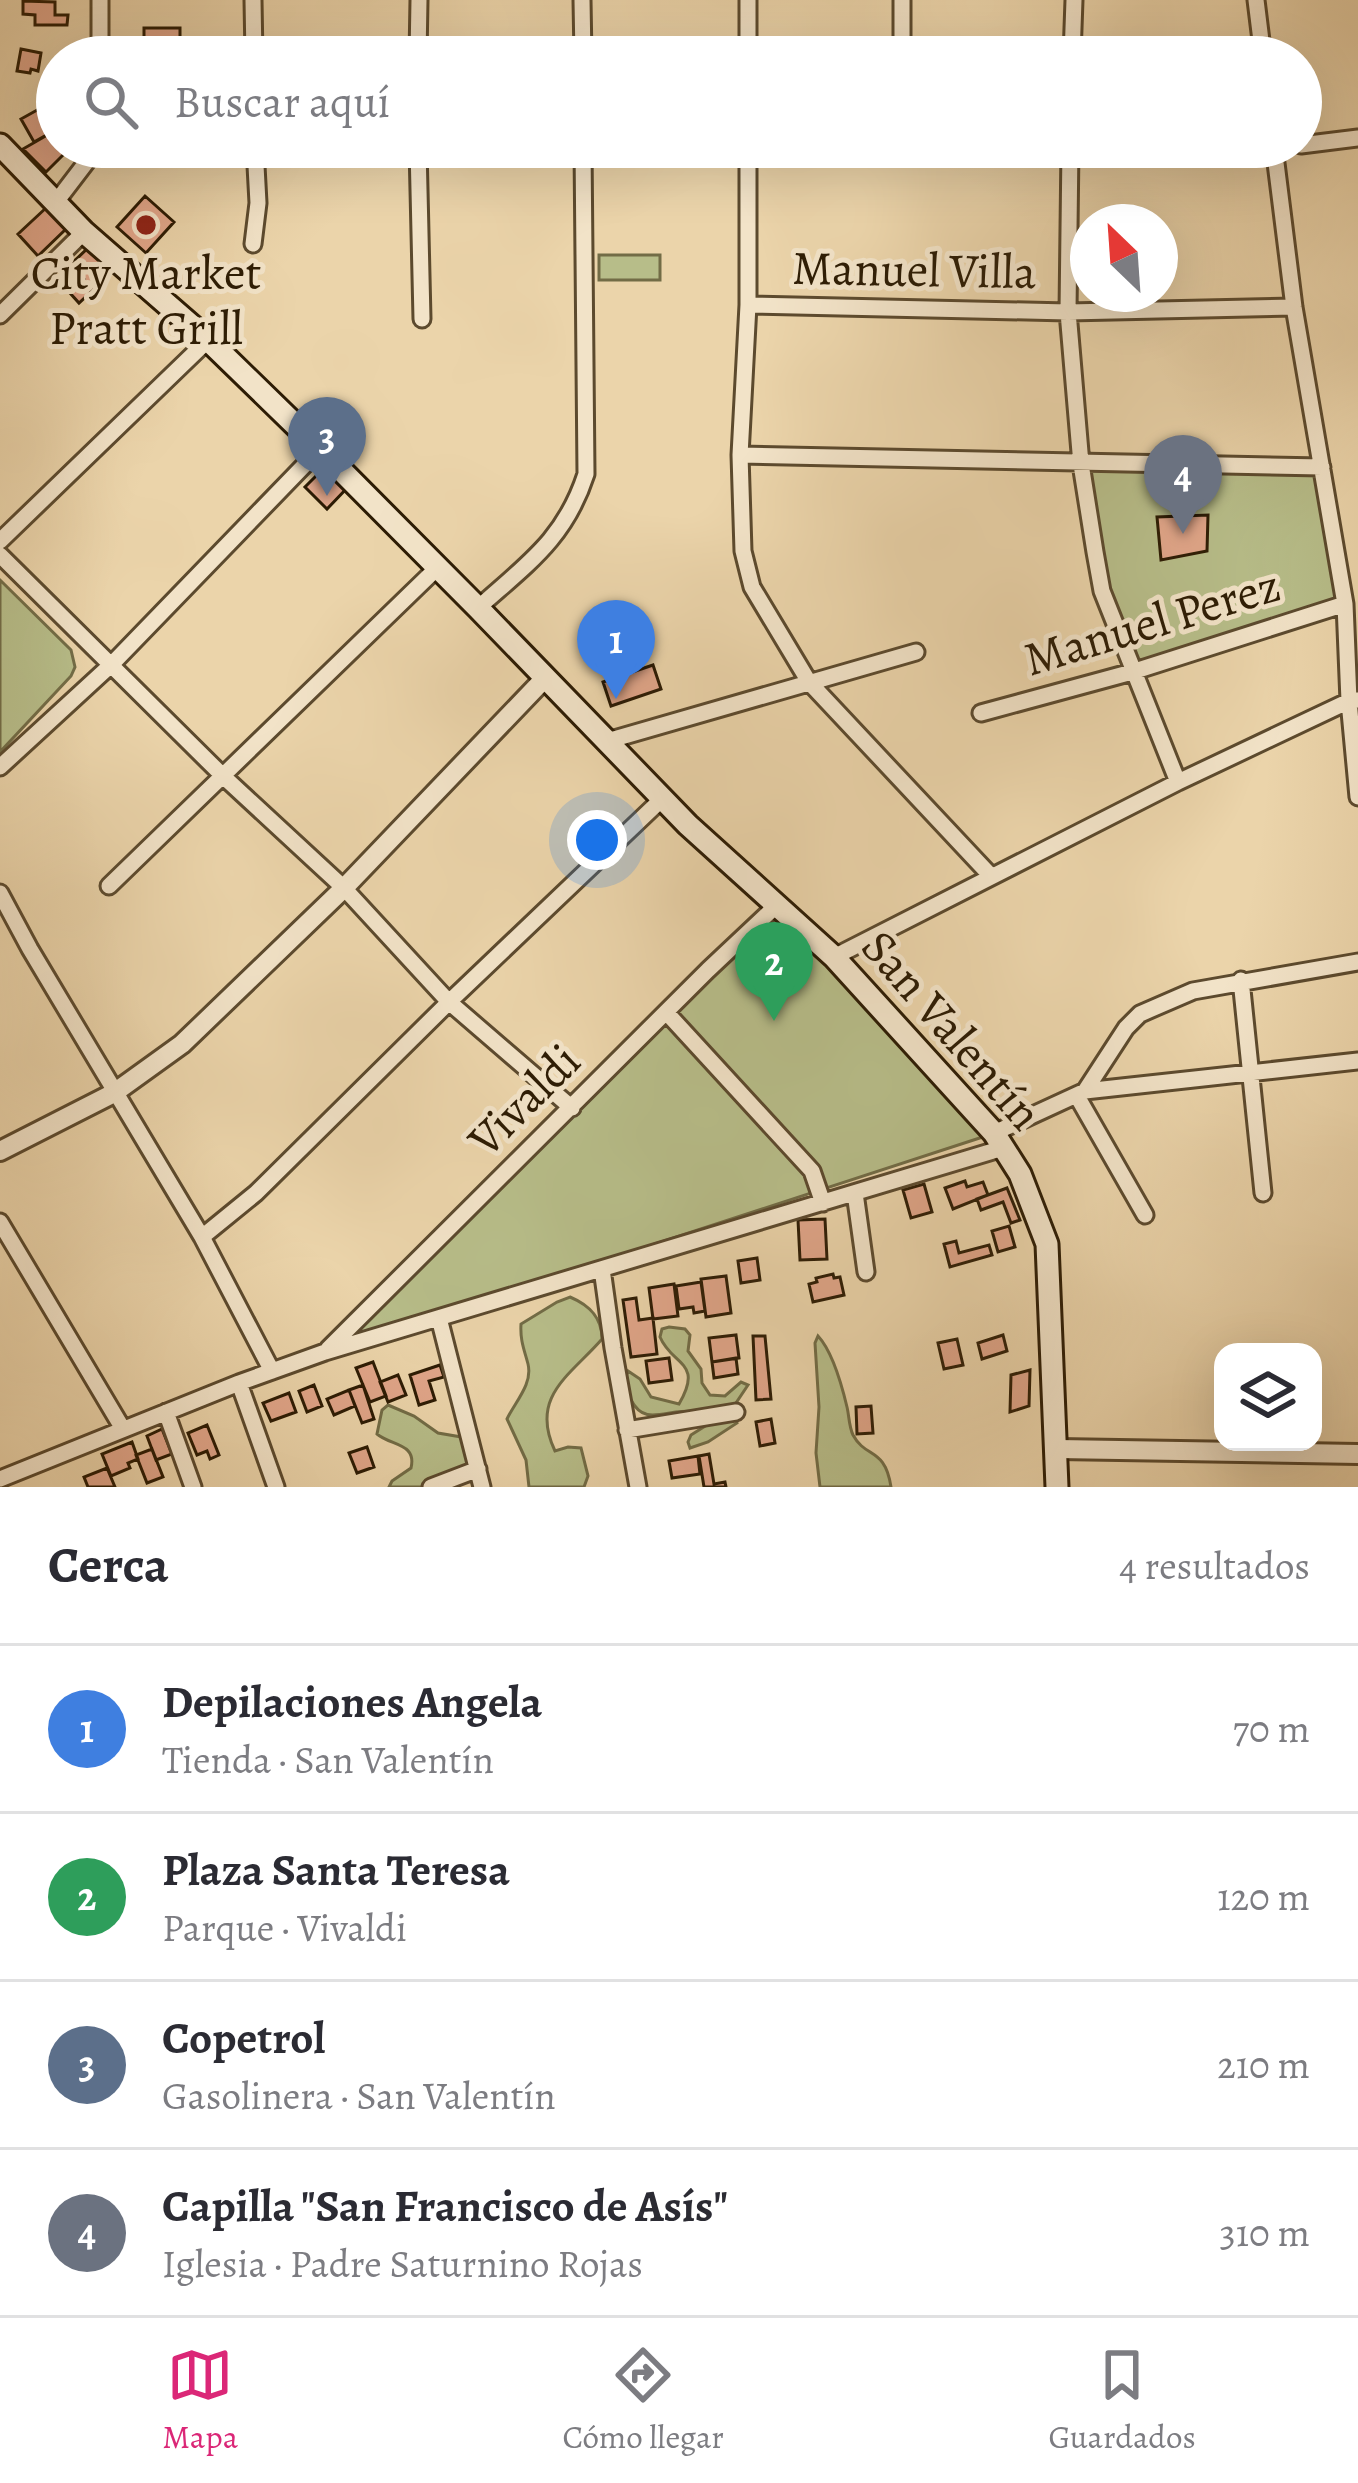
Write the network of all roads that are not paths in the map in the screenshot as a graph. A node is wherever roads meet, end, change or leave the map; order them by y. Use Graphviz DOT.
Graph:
graph roads {
  1 [pos="100,0"];
  2 [pos="253,0"];
  3 [pos="419,0"];
  4 [pos="582,0"];
  5 [pos="748,0"];
  6 [pos="902,0"];
  7 [pos="1074,0"];
  8 [pos="1256,0"];
  9 [pos="100,36"];
  10 [pos="254,36"];
  11 [pos="418,36"];
  12 [pos="583,36"];
  13 [pos="748,36"];
  14 [pos="902,36"];
  15 [pos="1073,36"];
  16 [pos="1260,36"];
  17 [pos="1358,138"];
  18 [pos="1322,142"];
  19 [pos="0,145"];
  20 [pos="83,168"];
  21 [pos="256,168"];
  22 [pos="418,168"];
  23 [pos="583,168"];
  24 [pos="748,168"];
  25 [pos="1070,168"];
  26 [pos="1277,168"];
  27 [pos="56,202"];
  28 [pos="84,232"];
  29 [pos="254,244"];
  30 [pos="748,305"];
  31 [pos="1294,307"];
  32 [pos="1068,312"];
  33 [pos="0,315"];
  34 [pos="422,319"];
  35 [pos="208,340"];
  36 [pos="320,449"];
  37 [pos="740,454"];
  38 [pos="1081,464"];
  39 [pos="1322,467"];
  40 [pos="0,541"];
  41 [pos="0,555"];
  42 [pos="437,568"];
  43 [pos="1346,604"];
  44 [pos="478,608"];
  45 [pos="916,652"];
  46 [pos="112,664"];
  47 [pos="1132,671"];
  48 [pos="545,678"];
  49 [pos="809,682"];
  50 [pos="1354,700"];
  51 [pos="981,713"];
  52 [pos="607,741"];
  53 [pos="0,767"];
  54 [pos="224,777"];
  55 [pos="1178,782"];
  56 [pos="1358,797"];
  57 [pos="663,798"];
  58 [pos="990,875"];
  59 [pos="109,886"];
  60 [pos="344,888"];
  61 [pos="0,893"];
  62 [pos="778,904"];
  63 [pos="834,957"];
  64 [pos="1358,962"];
  65 [pos="1241,980"];
  66 [pos="449,1002"];
  67 [pos="666,1012"];
  68 [pos="1358,1061"];
  69 [pos="1249,1073"];
  70 [pos="114,1093"];
  71 [pos="1081,1094"];
  72 [pos="572,1108"];
  73 [pos="999,1140"];
  74 [pos="0,1151"];
  75 [pos="855,1193"];
  76 [pos="1262,1193"];
  77 [pos="823,1202"];
  78 [pos="1145,1215"];
  79 [pos="0,1222"];
  80 [pos="202,1237"];
  81 [pos="602,1269"];
  82 [pos="866,1272"];
  83 [pos="439,1318"];
  84 [pos="325,1352"];
  85 [pos="272,1371"];
  86 [pos="238,1384"];
  87 [pos="166,1412"];
  88 [pos="736,1412"];
  89 [pos="123,1429"];
  90 [pos="627,1430"];
  91 [pos="1058,1449"];
  92 [pos="1358,1454"];
  93 [pos="478,1469"];
  94 [pos="0,1479"];
  95 [pos="193,1487"];
  96 [pos="276,1487"];
  97 [pos="431,1487"];
  98 [pos="482,1487"];
  99 [pos="638,1487"];
  100 [pos="1057,1487"];
  1 -- 9 [label="street"];
  2 -- 10 [label="street"];
  3 -- 11 [label="street"];
  4 -- 12 [label="street"];
  5 -- 13 [label="street"];
  6 -- 14 [label="street"];
  7 -- 15 [label="street"];
  8 -- 16 [label="street"];
  17 -- 18 [label="street"];
  19 -- 27 [label="main road, San Valentín"];
  20 -- 27 [label="street"];
  21 -- 29 [label="street"];
  22 -- 34 [label="street"];
  23 -- 44 [label="street"];
  24 -- 30 [label="street"];
  25 -- 32 [label="street"];
  26 -- 31 [label="street"];
  27 -- 28 [label="main road, San Valentín"];
  28 -- 33 [label="street"];
  28 -- 35 [label="main road, San Valentín"];
  30 -- 32 [label="street, Manuel Villa"];
  30 -- 37 [label="street"];
  31 -- 32 [label="street, Manuel Villa"];
  31 -- 39 [label="street"];
  32 -- 38 [label="street"];
  35 -- 36 [label="main road, San Valentín"];
  35 -- 40 [label="street"];
  36 -- 42 [label="main road, San Valentín"];
  36 -- 46 [label="street"];
  37 -- 38 [label="street"];
  37 -- 49 [label="street"];
  38 -- 39 [label="street"];
  38 -- 47 [label="street"];
  39 -- 43 [label="street"];
  41 -- 46 [label="street"];
  42 -- 44 [label="main road, San Valentín"];
  42 -- 54 [label="street"];
  43 -- 47 [label="street, Manuel Perez"];
  43 -- 50 [label="street"];
  44 -- 48 [label="main road, San Valentín"];
  45 -- 49 [label="street"];
  46 -- 53 [label="street"];
  46 -- 54 [label="street"];
  47 -- 51 [label="street, Manuel Perez"];
  47 -- 55 [label="street"];
  48 -- 52 [label="main road, San Valentín"];
  48 -- 60 [label="street"];
  49 -- 52 [label="street"];
  49 -- 58 [label="street"];
  50 -- 55 [label="street"];
  50 -- 56 [label="street"];
  52 -- 57 [label="main road, San Valentín"];
  54 -- 59 [label="street"];
  54 -- 60 [label="street"];
  55 -- 58 [label="street"];
  57 -- 62 [label="main road, San Valentín"];
  57 -- 66 [label="street"];
  58 -- 63 [label="street"];
  60 -- 66 [label="street"];
  60 -- 70 [label="street"];
  61 -- 70 [label="street"];
  62 -- 63 [label="main road, San Valentín"];
  62 -- 67 [label="street, Vivaldi"];
  63 -- 73 [label="main road, San Valentín"];
  64 -- 65 [label="street"];
  65 -- 69 [label="street"];
  65 -- 71 [label="street"];
  66 -- 72 [label="street"];
  66 -- 80 [label="street"];
  67 -- 72 [label="street, Vivaldi"];
  67 -- 77 [label="street"];
  68 -- 69 [label="street"];
  69 -- 71 [label="street"];
  69 -- 76 [label="street"];
  70 -- 74 [label="street"];
  70 -- 80 [label="street"];
  71 -- 73 [label="street"];
  71 -- 78 [label="street"];
  72 -- 84 [label="street, Vivaldi"];
  73 -- 75 [label="street"];
  73 -- 91 [label="main road, San Valentín"];
  75 -- 77 [label="street"];
  75 -- 82 [label="street"];
  77 -- 81 [label="street"];
  79 -- 89 [label="street"];
  80 -- 85 [label="street"];
  81 -- 83 [label="street"];
  81 -- 90 [label="street"];
  83 -- 84 [label="street"];
  83 -- 93 [label="street"];
  84 -- 85 [label="street"];
  85 -- 86 [label="street"];
  86 -- 87 [label="street"];
  86 -- 96 [label="street"];
  87 -- 89 [label="street"];
  87 -- 95 [label="street"];
  88 -- 90 [label="street"];
  89 -- 94 [label="street"];
  90 -- 99 [label="street"];
  91 -- 92 [label="street"];
  91 -- 100 [label="main road, San Valentín"];
  93 -- 97 [label="street"];
  93 -- 98 [label="street"];
}
